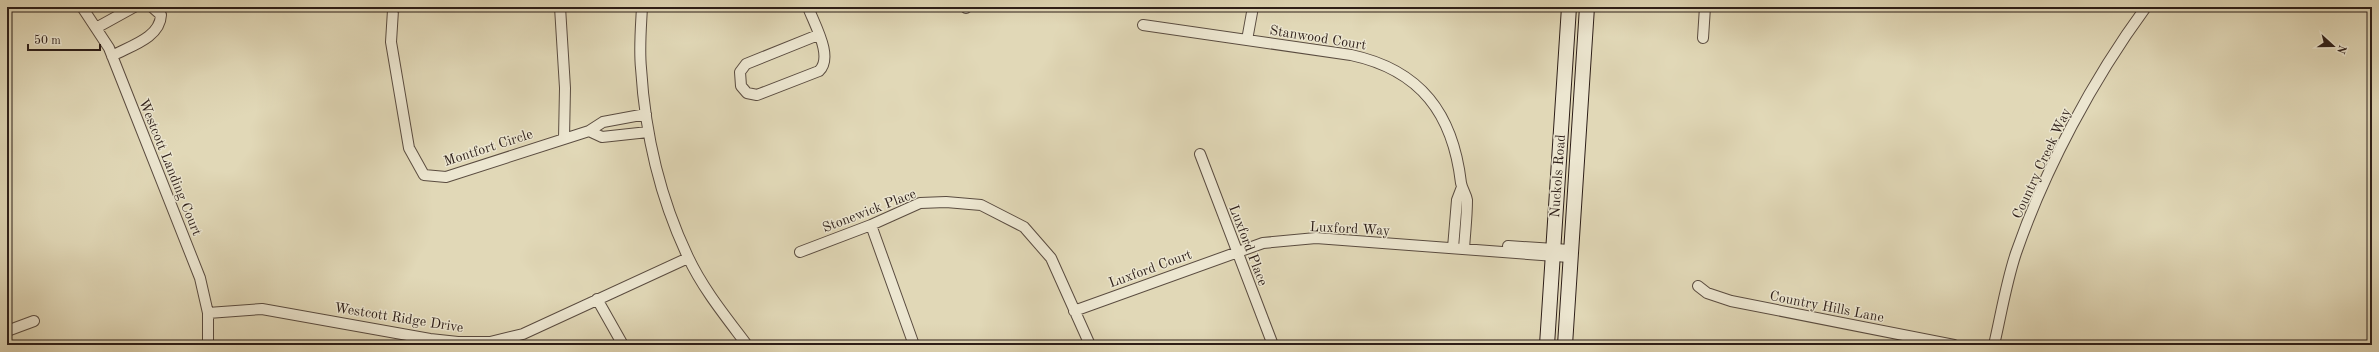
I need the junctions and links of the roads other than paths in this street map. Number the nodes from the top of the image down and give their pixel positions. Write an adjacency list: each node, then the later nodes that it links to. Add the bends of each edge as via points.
1 (82, 7): 14 (street, Westcott Landing Court)
2 (134, 7): 14 (street)
3 (152, 7): 18 (street, via 161,15 157,30)
4 (396, 7): 22 (street, Montfort Circle, via 393,10 391,42 409,148 424,175 446,177)
5 (560, 7): 22 (street, via 565,88)
6 (642, 7): 19 (street, via 640,66)
7 (808, 7): 15 (street)
8 (1253, 7): 17 (street)
9 (1569, 7): 30 (main road, Nuckols Road)
10 (1587, 7): 31 (main road, Nuckols Road)
11 (1705, 7): 16 (street)
12 (2146, 7): 50 (street, Country Creek Way, via 2125,36 2085,102 2029,220 2011,271)
13 (1143, 25): 17 (street, Stanwood Court)
14 (96, 28): 18 (street, Westcott Landing Court)
15 (818, 35): 15 (street, via 746,64 740,72 741,86 748,93 757,95 819,72 826,59)
16 (1703, 38)
17 (1247, 40): 24 (street, Stanwood Court, via 1362,57 1406,78 1426,95 1447,125 1458,158)
18 (112, 56): 36 (street, Westcott Landing Court, via 200,278)
19 (646, 114): 20 (street, Montfort Circle, via 603,122); 21 (street)
20 (589, 131): 21 (street, Montfort Circle, via 602,136); 22 (street, Montfort Circle)
21 (648, 132): 32 (street, via 663,193)
22 (564, 138)
23 (1200, 154): 29 (street, Luxford Place)
24 (1462, 187): 26 (street, Stanwood Court, via 1457,200); 27 (street, Stanwood Court, via 1467,198)
25 (871, 225): 28 (street, Stonewick Place); 35 (street, Stonewick Place, via 920,203 981,205 1024,227 1051,258); 44 (street)
26 (1453, 248): 27 (street, Luxford Way); 29 (street, Luxford Way, via 1316,238 1263,243)
27 (1464, 249): 30 (street, Luxford Way, via 1485,244)
28 (800, 252)
29 (1236, 252): 35 (street, Luxford Court); 46 (street, Luxford Place)
30 (1552, 255): 31 (street, Luxford Way); 47 (main road, Nuckols Road)
31 (1569, 256): 48 (main road, Nuckols Road)
32 (688, 258): 34 (street, Westcott Ridge Drive); 43 (street, via 712,298)
33 (1698, 286): 39 (street, Country Hills Lane, via 1714,296 1730,301)
34 (597, 299): 40 (street, Westcott Ridge Drive, via 523,334 490,342); 42 (street)
35 (1074, 311): 45 (street, Stonewick Place)
36 (208, 313): 40 (street, Westcott Ridge Drive, via 262,309); 41 (street, Westcott Landing Court)
37 (34, 322): 38 (street)
38 (7, 331)
39 (1919, 342): 49 (street, Country Hills Lane)
40 (458, 344)
41 (208, 345)
42 (623, 345)
43 (747, 345)
44 (914, 345)
45 (1090, 345)
46 (1273, 345)
47 (1547, 345)
48 (1565, 345)
49 (1954, 345)
50 (1994, 345)

